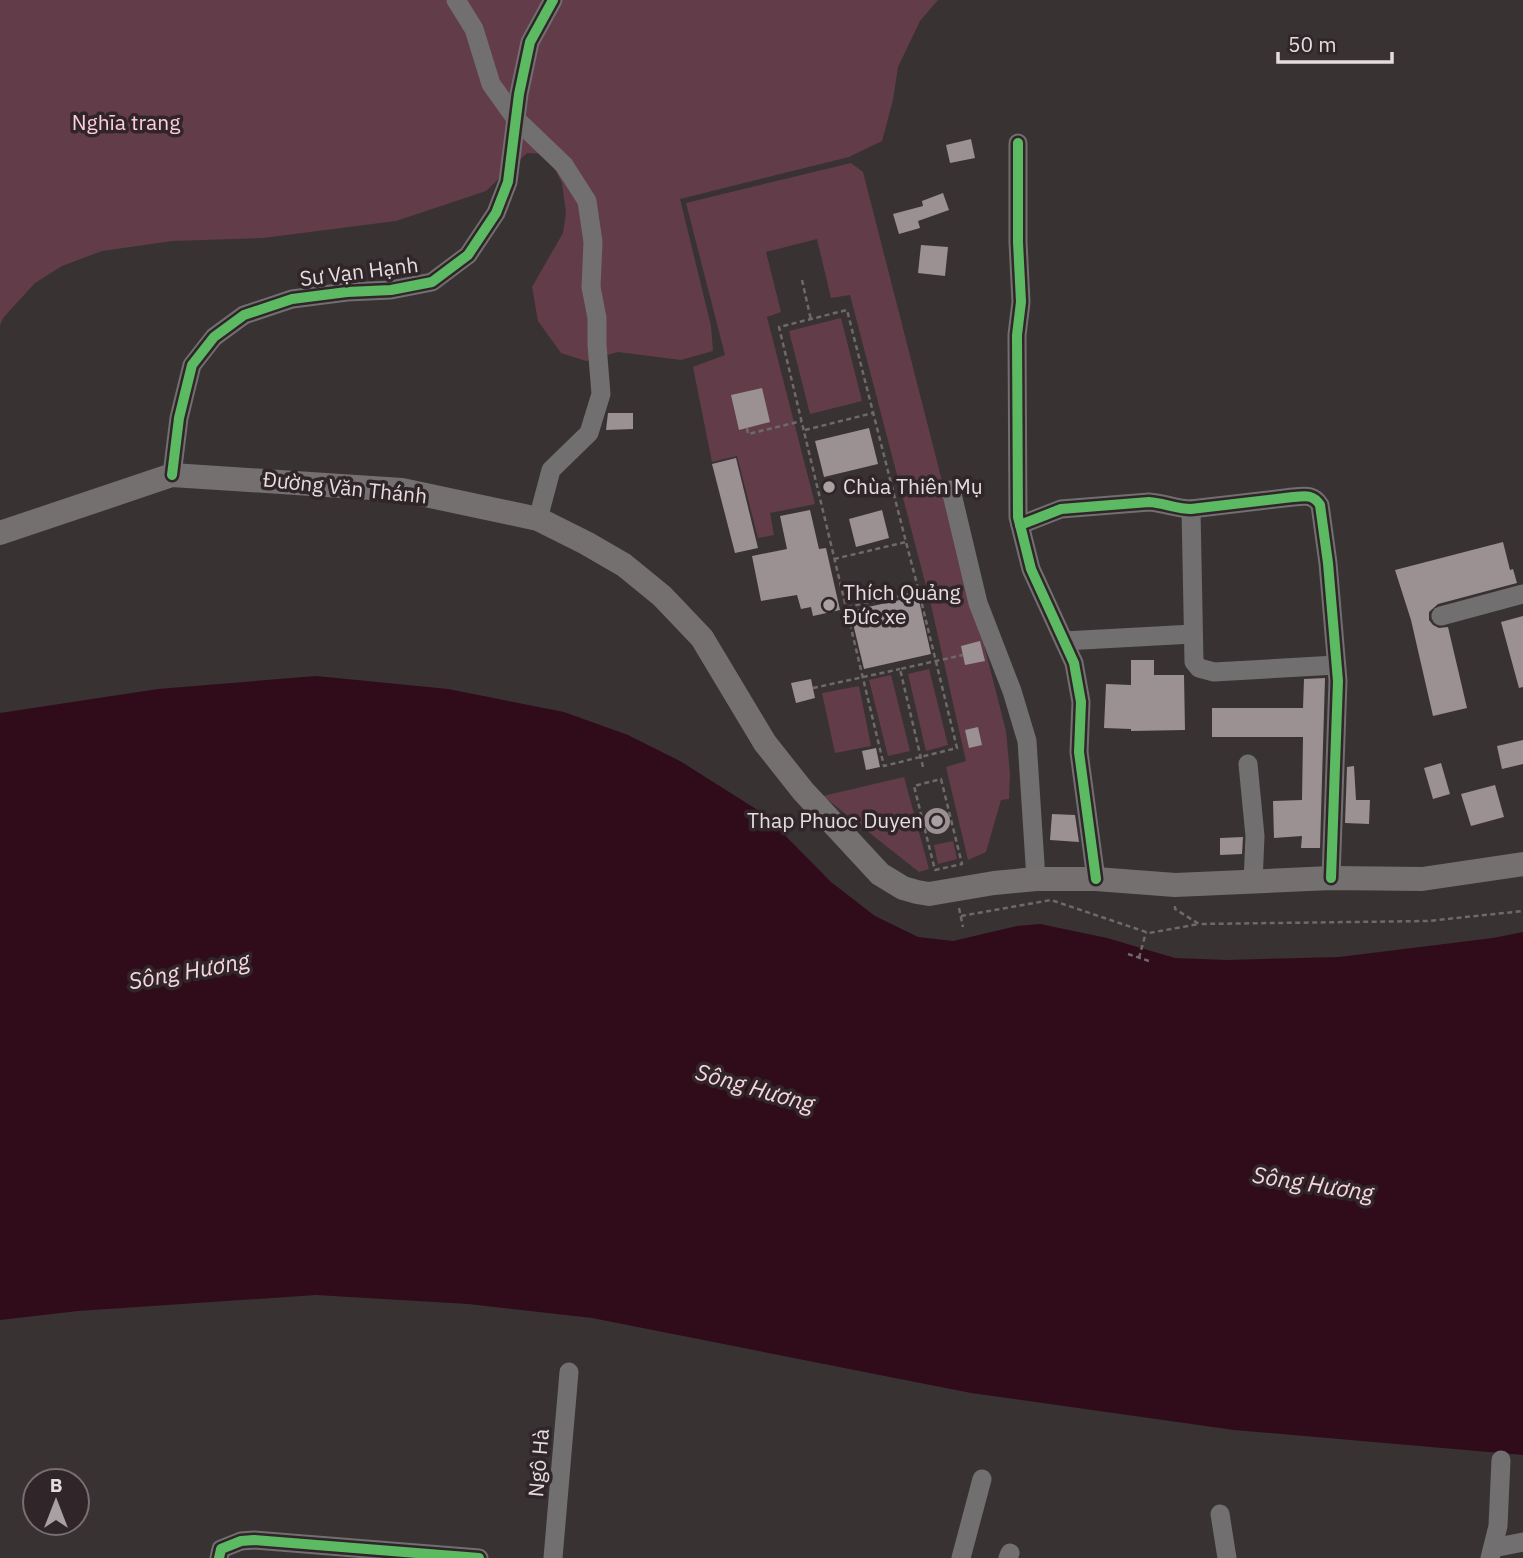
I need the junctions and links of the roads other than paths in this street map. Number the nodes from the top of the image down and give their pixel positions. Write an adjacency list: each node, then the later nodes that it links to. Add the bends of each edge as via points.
1 (456, 0): 3 (street, via 474,29 491,84)
2 (553, 0): 3 (street, Sư Vạn Hạnh, via 530,42)
3 (516, 119): 5 (street, Sư Vạn Hạnh, via 508,182 496,213 468,255 432,282 292,299 244,315 214,337 192,365); 8 (street, via 564,165 587,201 593,242 591,287 601,394 589,433 551,470)
4 (1018, 143): 9 (street)
5 (172, 475): 8 (main road, Đường Văn Thánh, via 402,490); 10 (main road, Đường Văn Thánh)
6 (951, 489): 19 (street, via 978,603 1027,741)
7 (1191, 509): 9 (street, via 1149,502 1061,509); 13 (street); 15 (street, via 1316,499 1328,563)
8 (538, 519): 19 (main road, Đường Văn Thánh, via 624,565 662,596 702,638 765,743 880,874 903,888 929,894)
9 (1020, 525): 14 (street, via 1031,569)
10 (0, 533)
11 (1523, 594): 12 (street)
12 (1441, 616)
13 (1194, 634): 14 (street); 15 (street, via 1194,662 1214,672)
14 (1064, 641): 20 (street, via 1074,663 1081,702 1079,752)
15 (1336, 664): 18 (street)
16 (1248, 764): 21 (street)
17 (1523, 864): 18 (main road, Đường Văn Thánh, via 1422,879)
18 (1331, 878): 21 (main road, Đường Văn Thánh)
19 (1036, 879): 20 (main road, Đường Văn Thánh)
20 (1096, 879): 21 (main road, Đường Văn Thánh, via 1175,885)
21 (1254, 883)
22 (569, 1372): 30 (street, Ngô Hà)
23 (1501, 1460): 27 (street, via 1499,1526)
24 (982, 1479): 31 (street)
25 (1220, 1514): 32 (street)
26 (1523, 1542): 27 (street)
27 (1491, 1553)
28 (219, 1558): 29 (street, via 221,1549 231,1544 270,1540)
29 (479, 1558)
30 (554, 1558)
31 (961, 1558)
32 (1227, 1558)

